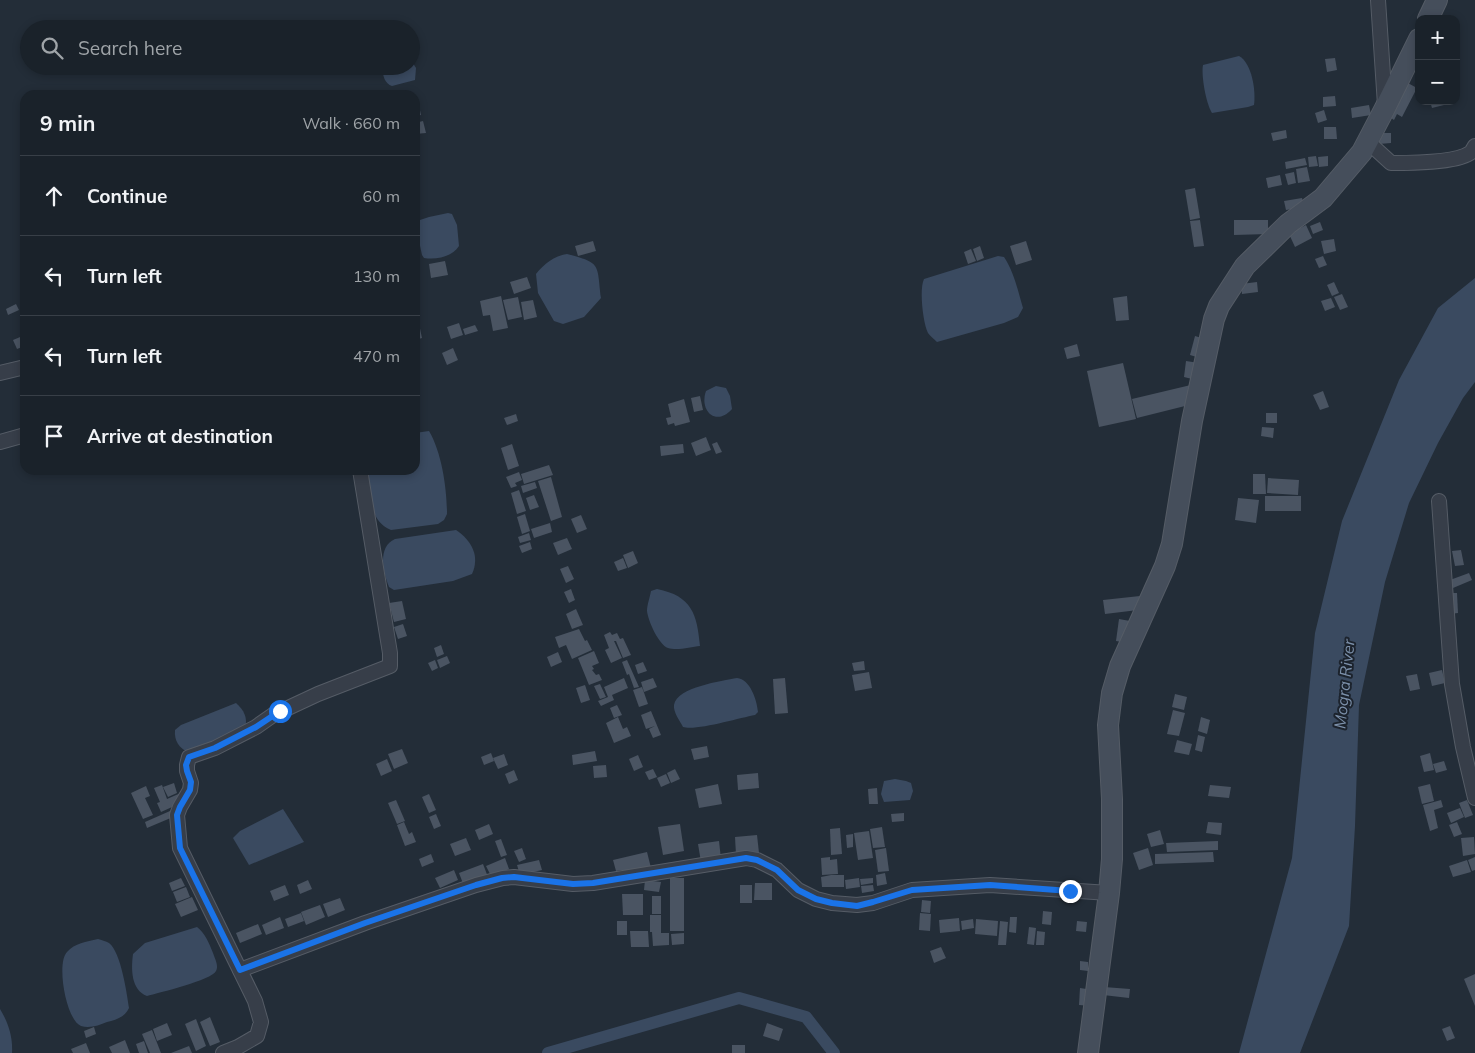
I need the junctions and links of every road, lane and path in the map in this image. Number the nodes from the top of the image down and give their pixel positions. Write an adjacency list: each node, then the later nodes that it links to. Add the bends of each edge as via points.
1 (1378, 0): 5 (street)
2 (1437, 0): 3 (street)
3 (1430, 15)
4 (1415, 47): 5 (street)
5 (1385, 108): 6 (street)
6 (1368, 142): 7 (street, via 1391,163 1420,163 1457,157 1471,152); 15 (street, via 1323,198 1288,224 1246,266 1214,319 1192,421 1172,544 1120,666 1112,693 1108,725 1112,799)
7 (1475, 146)
8 (20, 368): 9 (street)
9 (0, 373)
10 (20, 436): 11 (street)
11 (0, 442)
12 (361, 475): 16 (street, via 390,666 280,711 256,727 189,757 187,761 191,782 177,815 180,848)
13 (1439, 501): 14 (street, via 1452,684)
14 (1475, 798)
15 (1109, 893): 16 (street, via 990,885 912,890 857,906 816,899 798,890 777,870 746,858 593,883 573,884 514,877 476,885); 18 (street)
16 (240, 970): 17 (street, via 261,1022 257,1036)
17 (223, 1053)
18 (1088, 1053)

